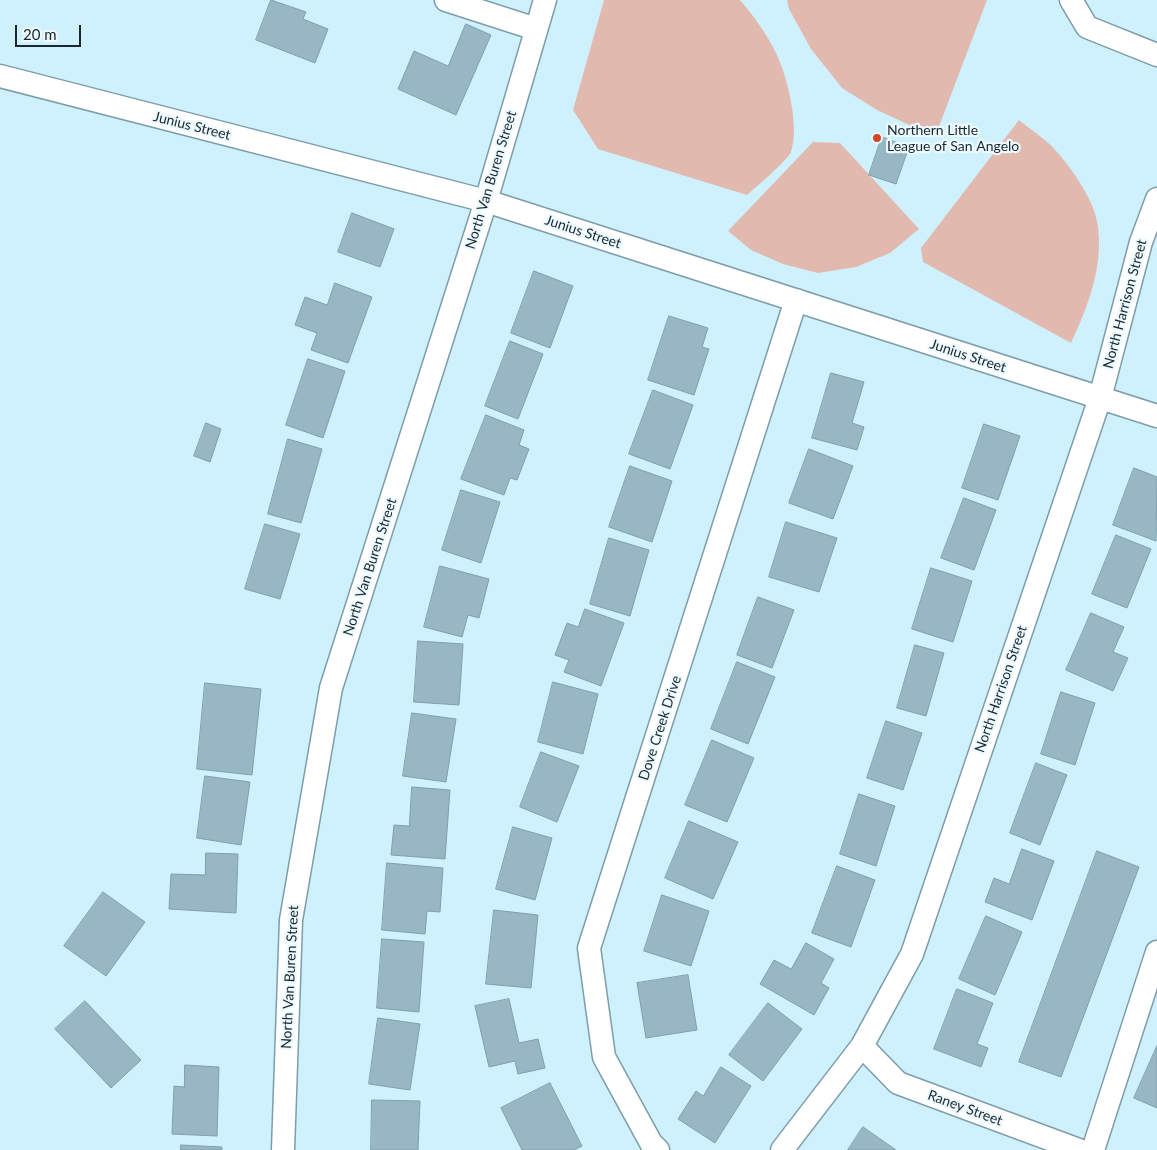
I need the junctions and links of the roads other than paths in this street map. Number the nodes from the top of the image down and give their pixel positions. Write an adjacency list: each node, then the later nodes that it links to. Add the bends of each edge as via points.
1 (446, 0): 4 (street)
2 (545, 0): 4 (street, North Van Buren Street)
3 (1071, 0): 5 (street, via 1087,27)
4 (536, 29): 8 (street, North Van Buren Street)
5 (1157, 55)
6 (0, 76): 8 (street, Junius Street)
7 (1157, 199): 9 (street, North Harrison Street)
8 (486, 201): 10 (street, Junius Street); 15 (street, North Van Buren Street, via 331,688 291,920)
9 (1149, 244): 11 (street, North Harrison Street)
10 (796, 300): 11 (street, Junius Street); 16 (street, Dove Creek Drive, via 589,948 604,1057 651,1143)
11 (1100, 398): 12 (street, Junius Street); 14 (street, North Harrison Street, via 912,954)
12 (1157, 416)
13 (1157, 952): 19 (street)
14 (862, 1046): 17 (street, North Harrison Street); 18 (street, Raney Street, via 898,1083)
15 (282, 1150)
16 (658, 1150)
17 (782, 1150)
18 (1079, 1150)
19 (1093, 1150)

